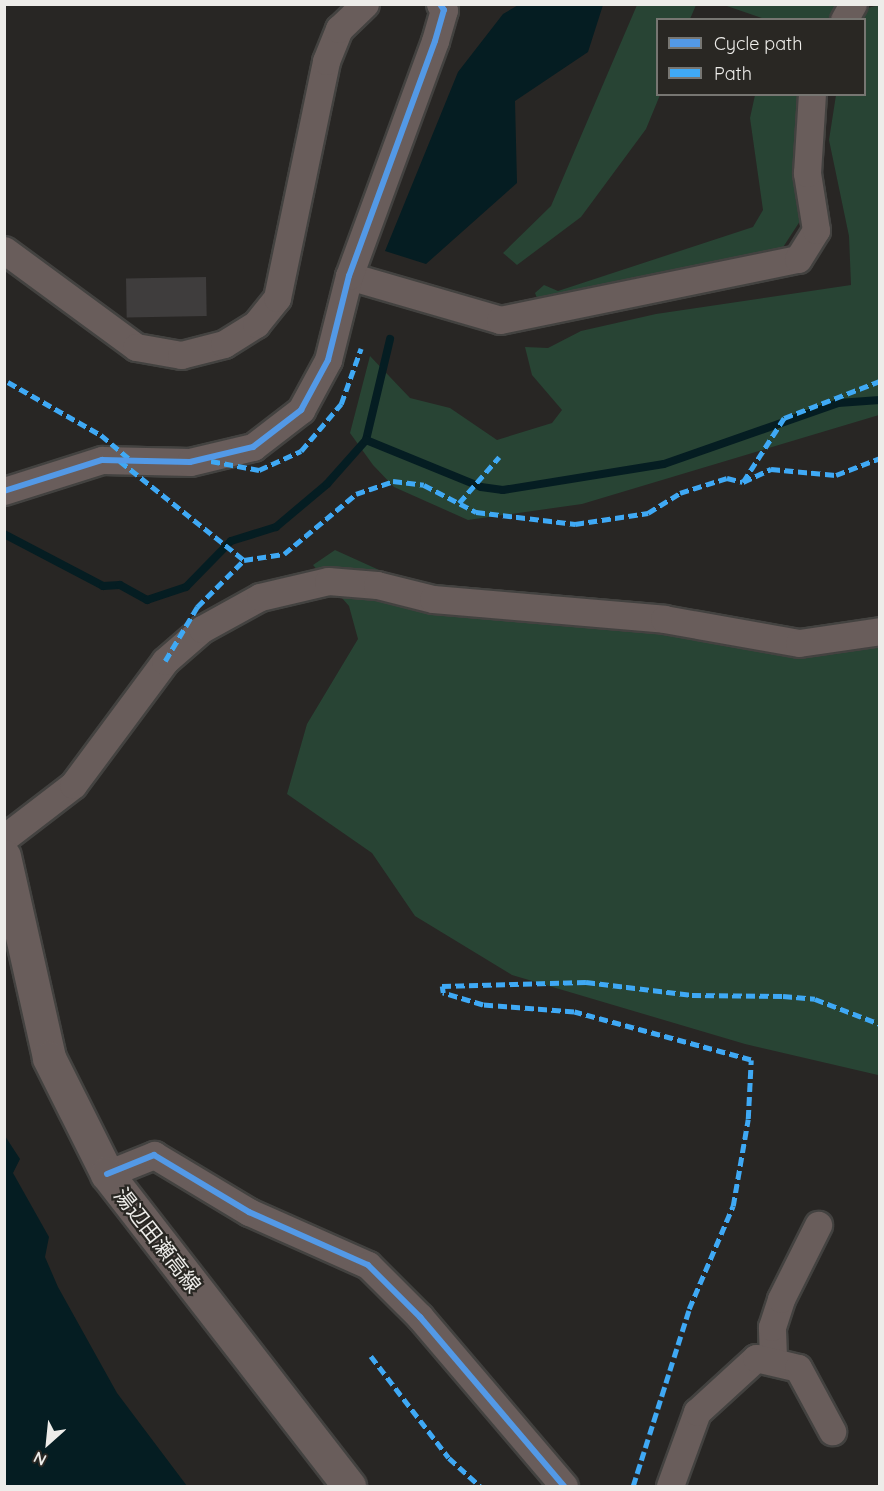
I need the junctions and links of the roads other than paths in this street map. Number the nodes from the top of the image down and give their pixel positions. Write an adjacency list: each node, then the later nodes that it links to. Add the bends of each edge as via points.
1 (365, 4): 6 (street, via 339,29 326,61 277,297 256,324 224,344 181,355 136,347)
2 (853, 4): 4 (street)
3 (446, 6): 7 (street)
4 (845, 18)
5 (812, 96): 7 (street, via 807,172 816,230 798,259 500,320)
6 (4, 250)
7 (349, 276): 8 (street, via 328,360 300,410 253,447 190,462 102,460)
8 (4, 491)
9 (879, 631): 10 (street, via 799,643 664,619 433,599 377,585 328,581 271,594 202,629 165,661 74,785)
10 (4, 838)
11 (4, 856): 12 (main road, 湯辺田瀬高線, via 50,1058)
12 (107, 1174): 16 (main road, 湯辺田瀬高線); 17 (street, via 154,1155 249,1212 368,1265 420,1317)
13 (818, 1225): 14 (street, via 781,1299 772,1327)
14 (773, 1358): 15 (street, via 798,1368); 18 (street, via 756,1358 697,1412)
15 (832, 1431)
16 (350, 1486)
17 (564, 1486)
18 (670, 1486)

